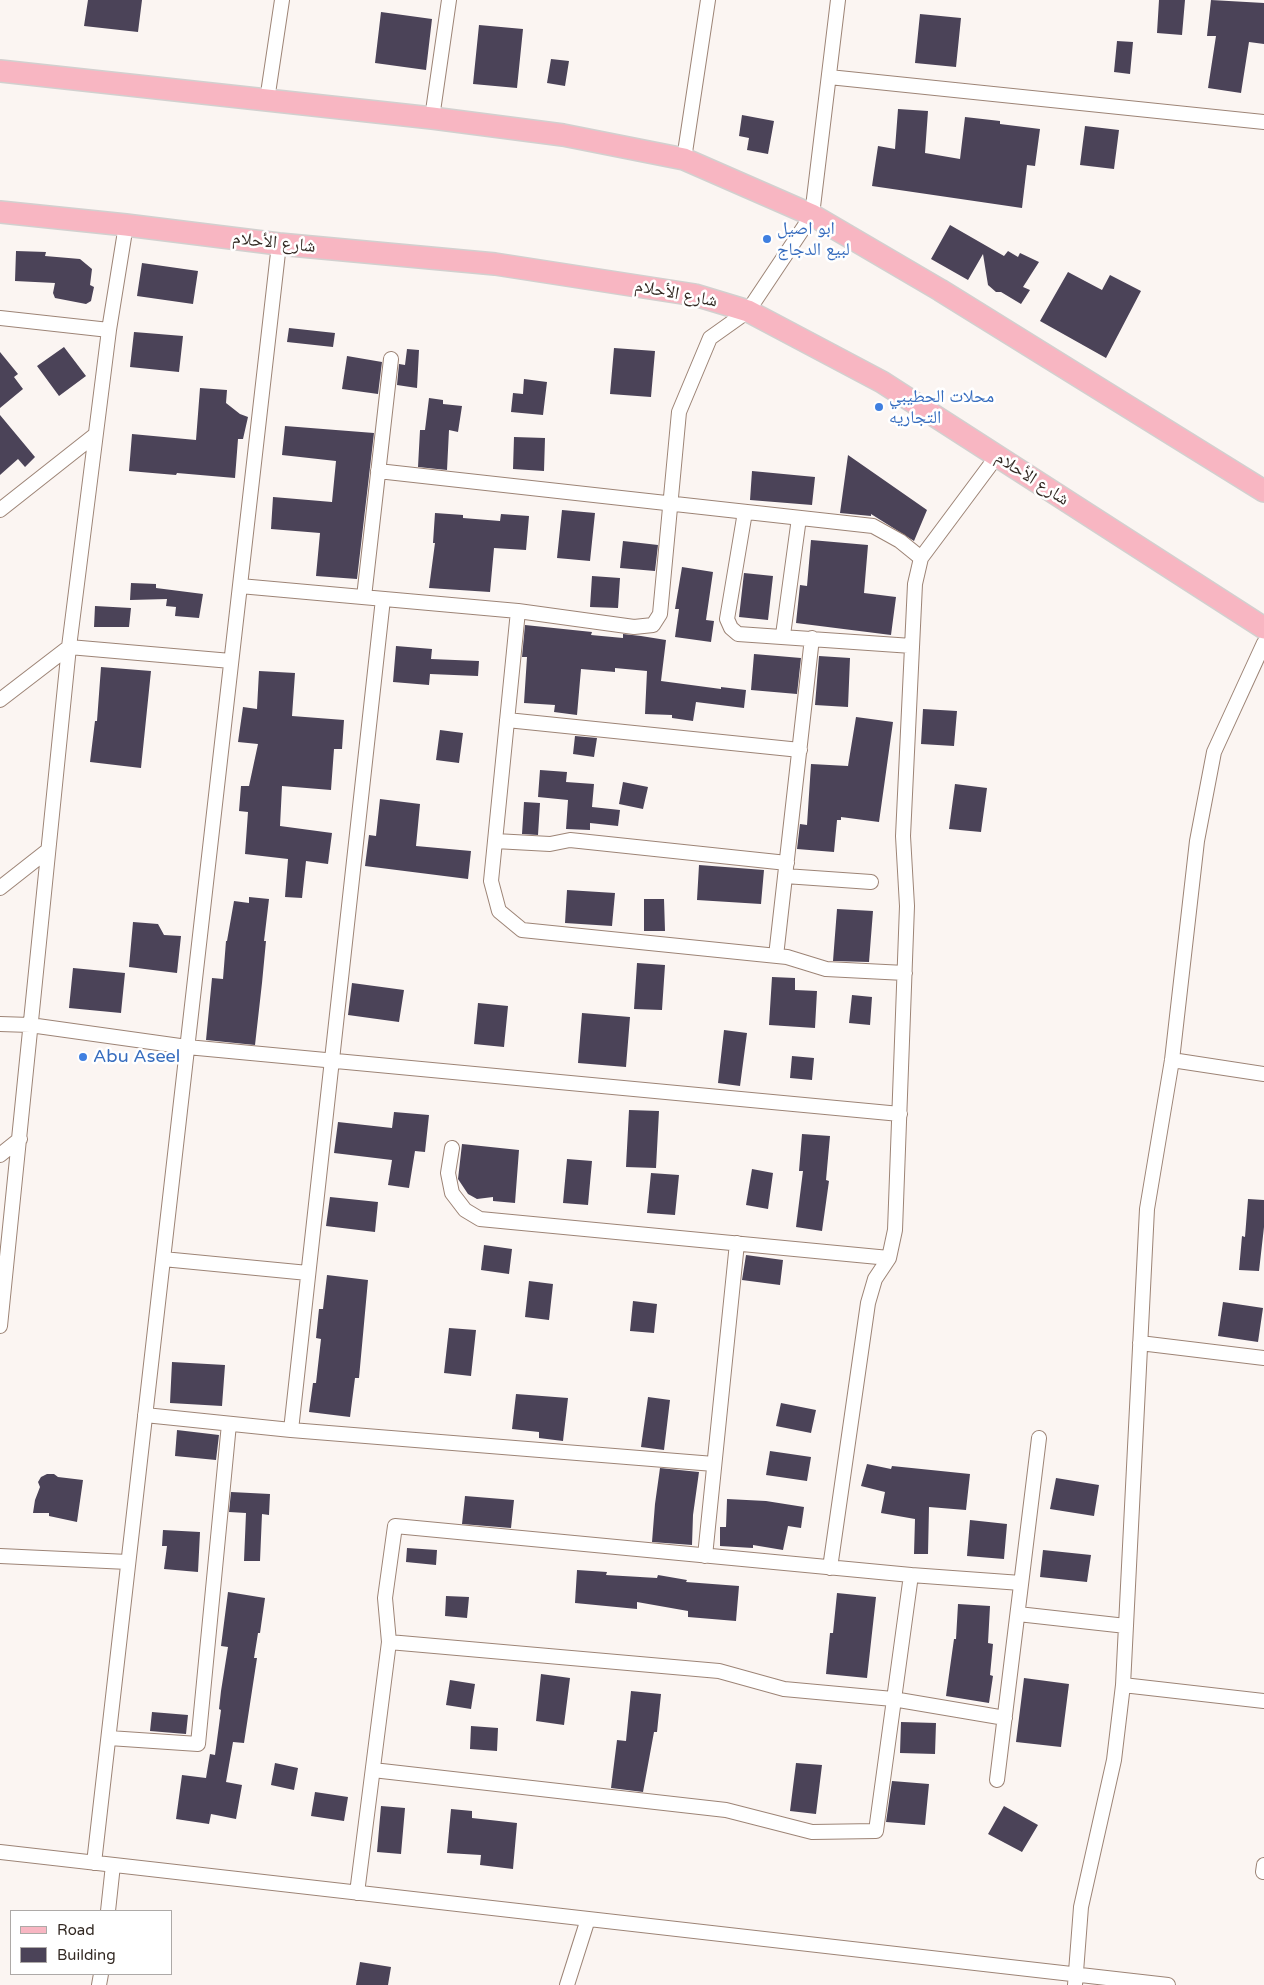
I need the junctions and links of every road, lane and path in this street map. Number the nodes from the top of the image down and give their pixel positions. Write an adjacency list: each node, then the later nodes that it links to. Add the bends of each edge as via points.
1 (282, 0): 7 (street)
2 (449, 0): 8 (street)
3 (708, 0): 10 (street)
4 (838, 0): 6 (street)
5 (0, 71): 7 (main road)
6 (829, 77): 9 (street); 12 (street)
7 (267, 100): 8 (main road)
8 (432, 118): 10 (main road, via 563,135)
9 (1264, 122)
10 (684, 159): 12 (main road)
11 (0, 212): 13 (main road, شارع الأحلام)
12 (812, 215): 15 (street); 22 (main road, via 940,290)
13 (126, 225): 14 (main road, شارع الأحلام); 17 (street)
14 (279, 244): 15 (main road, شارع الأحلام, via 495,264 695,294); 28 (street)
15 (748, 310): 20 (main road, شارع الأحلام, via 882,382); 23 (street, via 710,338 679,412)
16 (0, 318): 17 (street)
17 (109, 330): 19 (street)
18 (391, 358): 21 (street)
19 (95, 435): 24 (street); 36 (street)
20 (997, 456): 27 (street); 32 (main road, شارع الأحلام)
21 (378, 471): 23 (street); 29 (street)
22 (1264, 491)
23 (670, 503): 25 (street); 31 (street, via 660,614 653,625 634,627)
24 (0, 510)
25 (745, 512): 26 (street); 33 (street, via 727,619 738,634)
26 (800, 518): 27 (street, via 873,526); 33 (street)
27 (921, 558): 37 (street, via 915,584)
28 (240, 586): 29 (street); 38 (street)
29 (364, 597): 30 (street)
30 (383, 599): 31 (street); 53 (street)
31 (518, 611): 40 (street)
32 (1264, 628)
33 (783, 635): 34 (street)
34 (812, 638): 37 (street); 41 (street)
35 (1264, 643): 52 (street, via 1214,752 1197,841)
36 (69, 646): 38 (street); 39 (street); 43 (street)
37 (912, 646): 48 (street, via 903,836 907,906)
38 (231, 661): 51 (street)
39 (0, 700)
40 (507, 720): 41 (street); 42 (street)
41 (800, 750): 44 (street)
42 (495, 841): 44 (street, via 550,844 570,840); 47 (street, via 491,881 499,911 522,930)
43 (47, 851): 46 (street); 50 (street)
44 (786, 869): 45 (street); 47 (street)
45 (871, 882)
46 (0, 888)
47 (776, 956): 48 (street, via 826,968)
48 (905, 973): 55 (street)
49 (0, 1024): 50 (street)
50 (30, 1025): 51 (street); 56 (street)
51 (187, 1047): 53 (street); 61 (street)
52 (1172, 1060): 54 (street); 64 (street, via 1147,1209)
53 (332, 1061): 55 (street); 62 (street)
54 (1264, 1074)
55 (900, 1114): 60 (street, via 895,1230)
56 (20, 1139): 58 (street); 63 (street)
57 (452, 1148): 59 (street, via 448,1173 452,1193 465,1210 480,1220)
58 (0, 1155)
59 (737, 1243): 60 (street); 70 (street)
60 (889, 1258): 74 (street, via 875,1279 868,1302)
61 (163, 1259): 62 (street); 66 (street)
62 (308, 1273): 68 (street)
63 (0, 1326)
64 (1140, 1343): 65 (street); 78 (street)
65 (1264, 1358)
66 (145, 1416): 67 (street); 73 (street)
67 (229, 1424): 68 (street); 84 (street, via 198,1744)
68 (291, 1430): 70 (street)
69 (1039, 1438): 76 (street)
70 (714, 1464): 72 (street)
71 (0, 1556): 73 (street)
72 (705, 1556): 74 (street); 79 (street, via 395,1526 385,1598)
73 (128, 1562): 84 (street)
74 (830, 1568): 75 (street)
75 (911, 1575): 76 (street); 81 (street)
76 (1021, 1583): 77 (street)
77 (1018, 1614): 78 (street); 83 (street)
78 (1126, 1626): 80 (street)
79 (389, 1642): 81 (street, via 720,1671 784,1690); 85 (street)
80 (1123, 1685): 82 (street); 93 (street, via 1114,1760 1081,1907)
81 (893, 1700): 83 (street); 85 (street, via 876,1831 812,1832 726,1810)
82 (1264, 1701)
83 (1005, 1718): 86 (street)
84 (108, 1738): 88 (street)
85 (373, 1770): 90 (street)
86 (998, 1780)
87 (0, 1852): 88 (street)
88 (94, 1863): 89 (street)
89 (113, 1865): 90 (street); 91 (street)
90 (357, 1893): 92 (street)
91 (108, 1910)
92 (588, 1919): 93 (street); 94 (street)
93 (1076, 1980): 95 (street)
94 (567, 1985)
95 (1168, 1985)

